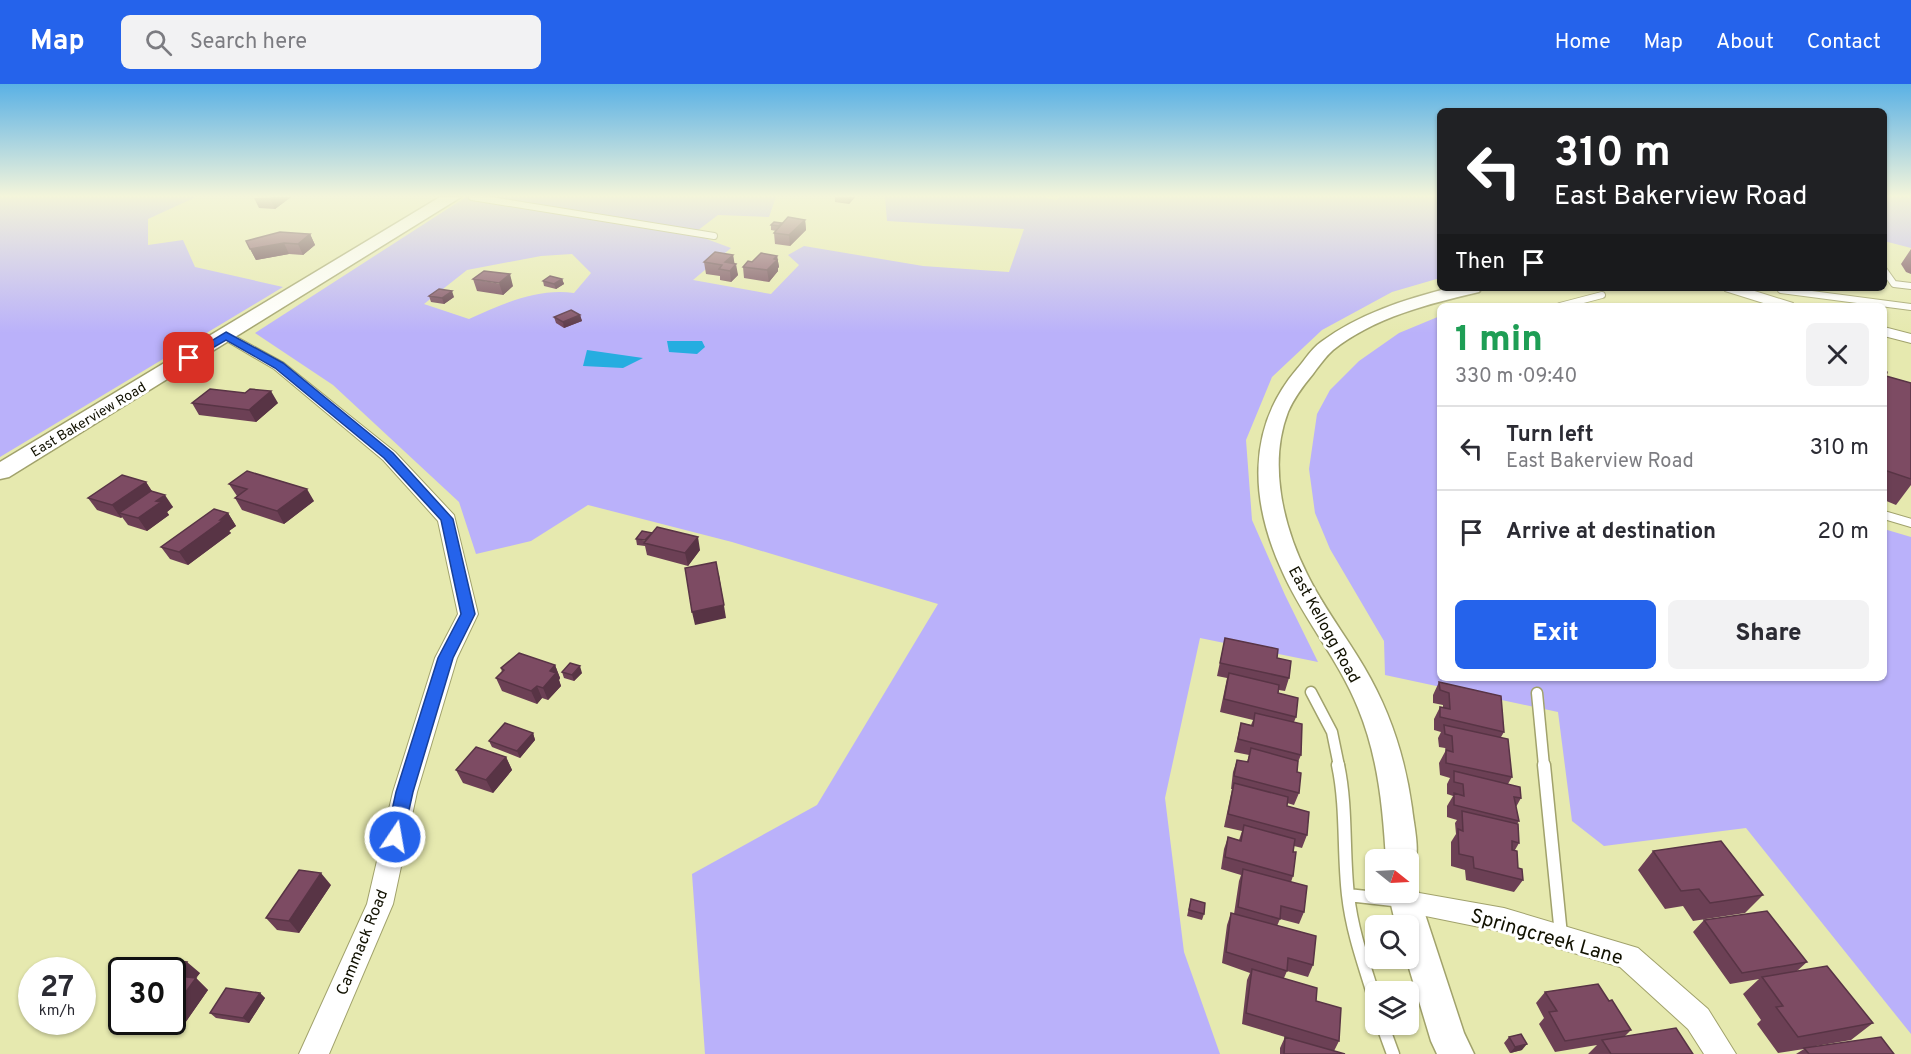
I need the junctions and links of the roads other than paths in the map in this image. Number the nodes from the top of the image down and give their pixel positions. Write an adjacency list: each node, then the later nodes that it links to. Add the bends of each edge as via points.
1 (380, 242): 16 (main road, East Bakerview Road)
2 (1887, 274): 4 (lane)
3 (1887, 283): 4 (lane)
4 (1894, 284): 5 (lane)
5 (1911, 286)
6 (1457, 291): 23 (street, East Kellogg Road, via 1382,314 1325,347 1288,392 1269,449 1277,528 1295,574 1372,708 1387,754)
7 (1740, 291): 11 (street)
8 (1789, 291): 12 (lane)
9 (1602, 295): 10 (lane)
10 (1571, 303)
11 (1778, 303)
12 (1880, 303)
13 (1887, 304): 14 (lane)
14 (1911, 307)
15 (1887, 332): 17 (street)
16 (226, 335): 18 (main road, East Bakerview Road); 31 (street, Cammack Road, via 279,366 380,448 447,519 468,614 446,658 405,792 380,904)
17 (1911, 339)
18 (0, 472)
19 (1887, 516): 20 (lane)
20 (1911, 524)
21 (1311, 692): 24 (lane, via 1332,732 1342,784)
22 (1537, 693): 28 (lane)
23 (1401, 849)
24 (1348, 895): 25 (lane); 29 (lane, via 1354,933)
25 (1365, 896)
26 (1419, 900): 28 (street, Springcreek Lane)
27 (1406, 903): 33 (street)
28 (1561, 937): 34 (street, Springcreek Lane, via 1628,957 1698,1019)
29 (1369, 981)
30 (1386, 1035): 32 (lane)
31 (314, 1054)
32 (1393, 1054)
33 (1456, 1054)
34 (1721, 1054)

